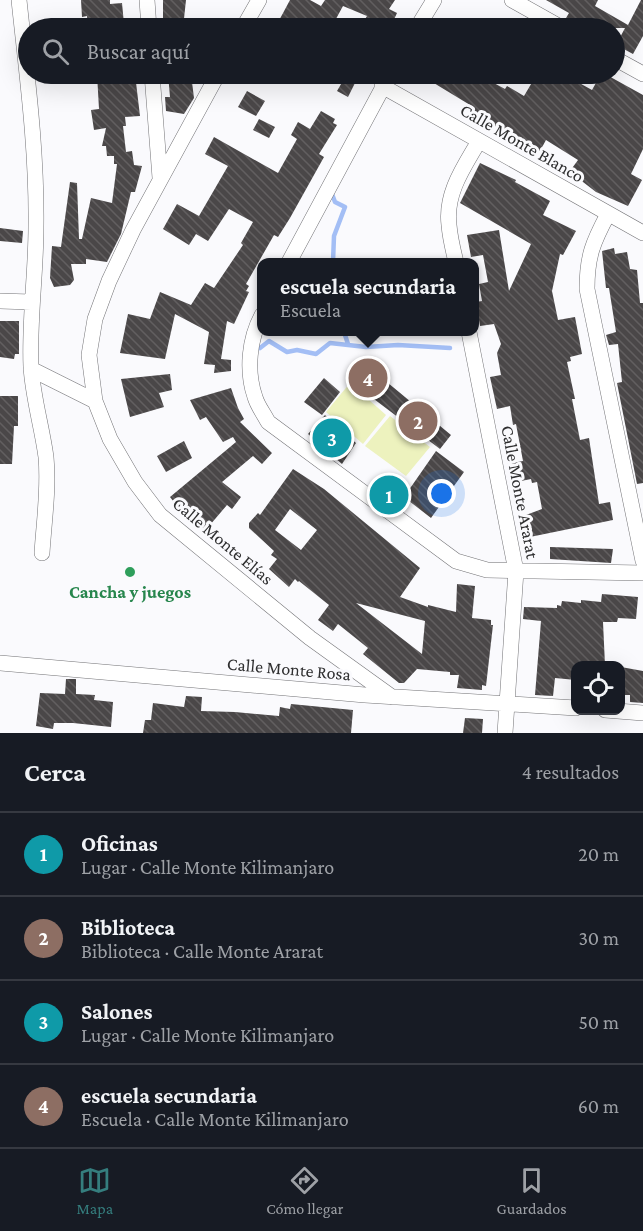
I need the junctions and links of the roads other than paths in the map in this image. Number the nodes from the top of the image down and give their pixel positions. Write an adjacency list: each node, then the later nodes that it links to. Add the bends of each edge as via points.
1 (19, 0): 6 (street)
2 (147, 0): 7 (street)
3 (259, 0): 8 (street)
4 (434, 0): 9 (street)
5 (512, 0): 10 (street)
6 (21, 18)
7 (148, 18)
8 (249, 18)
9 (423, 18)
10 (544, 18)
11 (625, 64): 12 (street)
12 (643, 74)
13 (28, 84): 25 (street, via 36,178)
14 (153, 84): 19 (street)
15 (212, 84): 19 (street, Calle Monte Elías)
16 (384, 84): 22 (street)
17 (392, 84): 18 (street, Calle Monte Blanco)
18 (479, 141): 20 (street, Calle Monte Blanco); 23 (street, via 456,180 449,201 448,224)
19 (159, 178): 29 (street, Calle Monte Elías, via 94,319 89,356)
20 (608, 214): 21 (street, Calle Monte Blanco); 31 (street, via 591,251 587,289)
21 (643, 233)
22 (291, 258)
23 (455, 258)
24 (0, 301): 25 (street)
25 (31, 302): 28 (street)
26 (257, 327): 32 (street, via 250,348 250,376 255,398 268,422 456,561 487,570)
27 (470, 336): 32 (street, Calle Monte Ararat)
28 (31, 369): 29 (street); 30 (street, via 46,458)
29 (95, 401): 35 (street, Calle Monte Elías, via 110,439 160,515 310,638)
30 (42, 553)
31 (643, 561)
32 (516, 571): 33 (street); 36 (street, Calle Monte Ararat)
33 (643, 573)
34 (0, 663): 35 (street, Calle Monte Rosa)
35 (392, 697): 36 (street, Calle Monte Rosa)
36 (507, 703): 37 (street, Calle Monte Rosa); 40 (street, Calle Monte Ararat)
37 (571, 708)
38 (625, 712): 39 (street)
39 (643, 713)
40 (505, 733)

